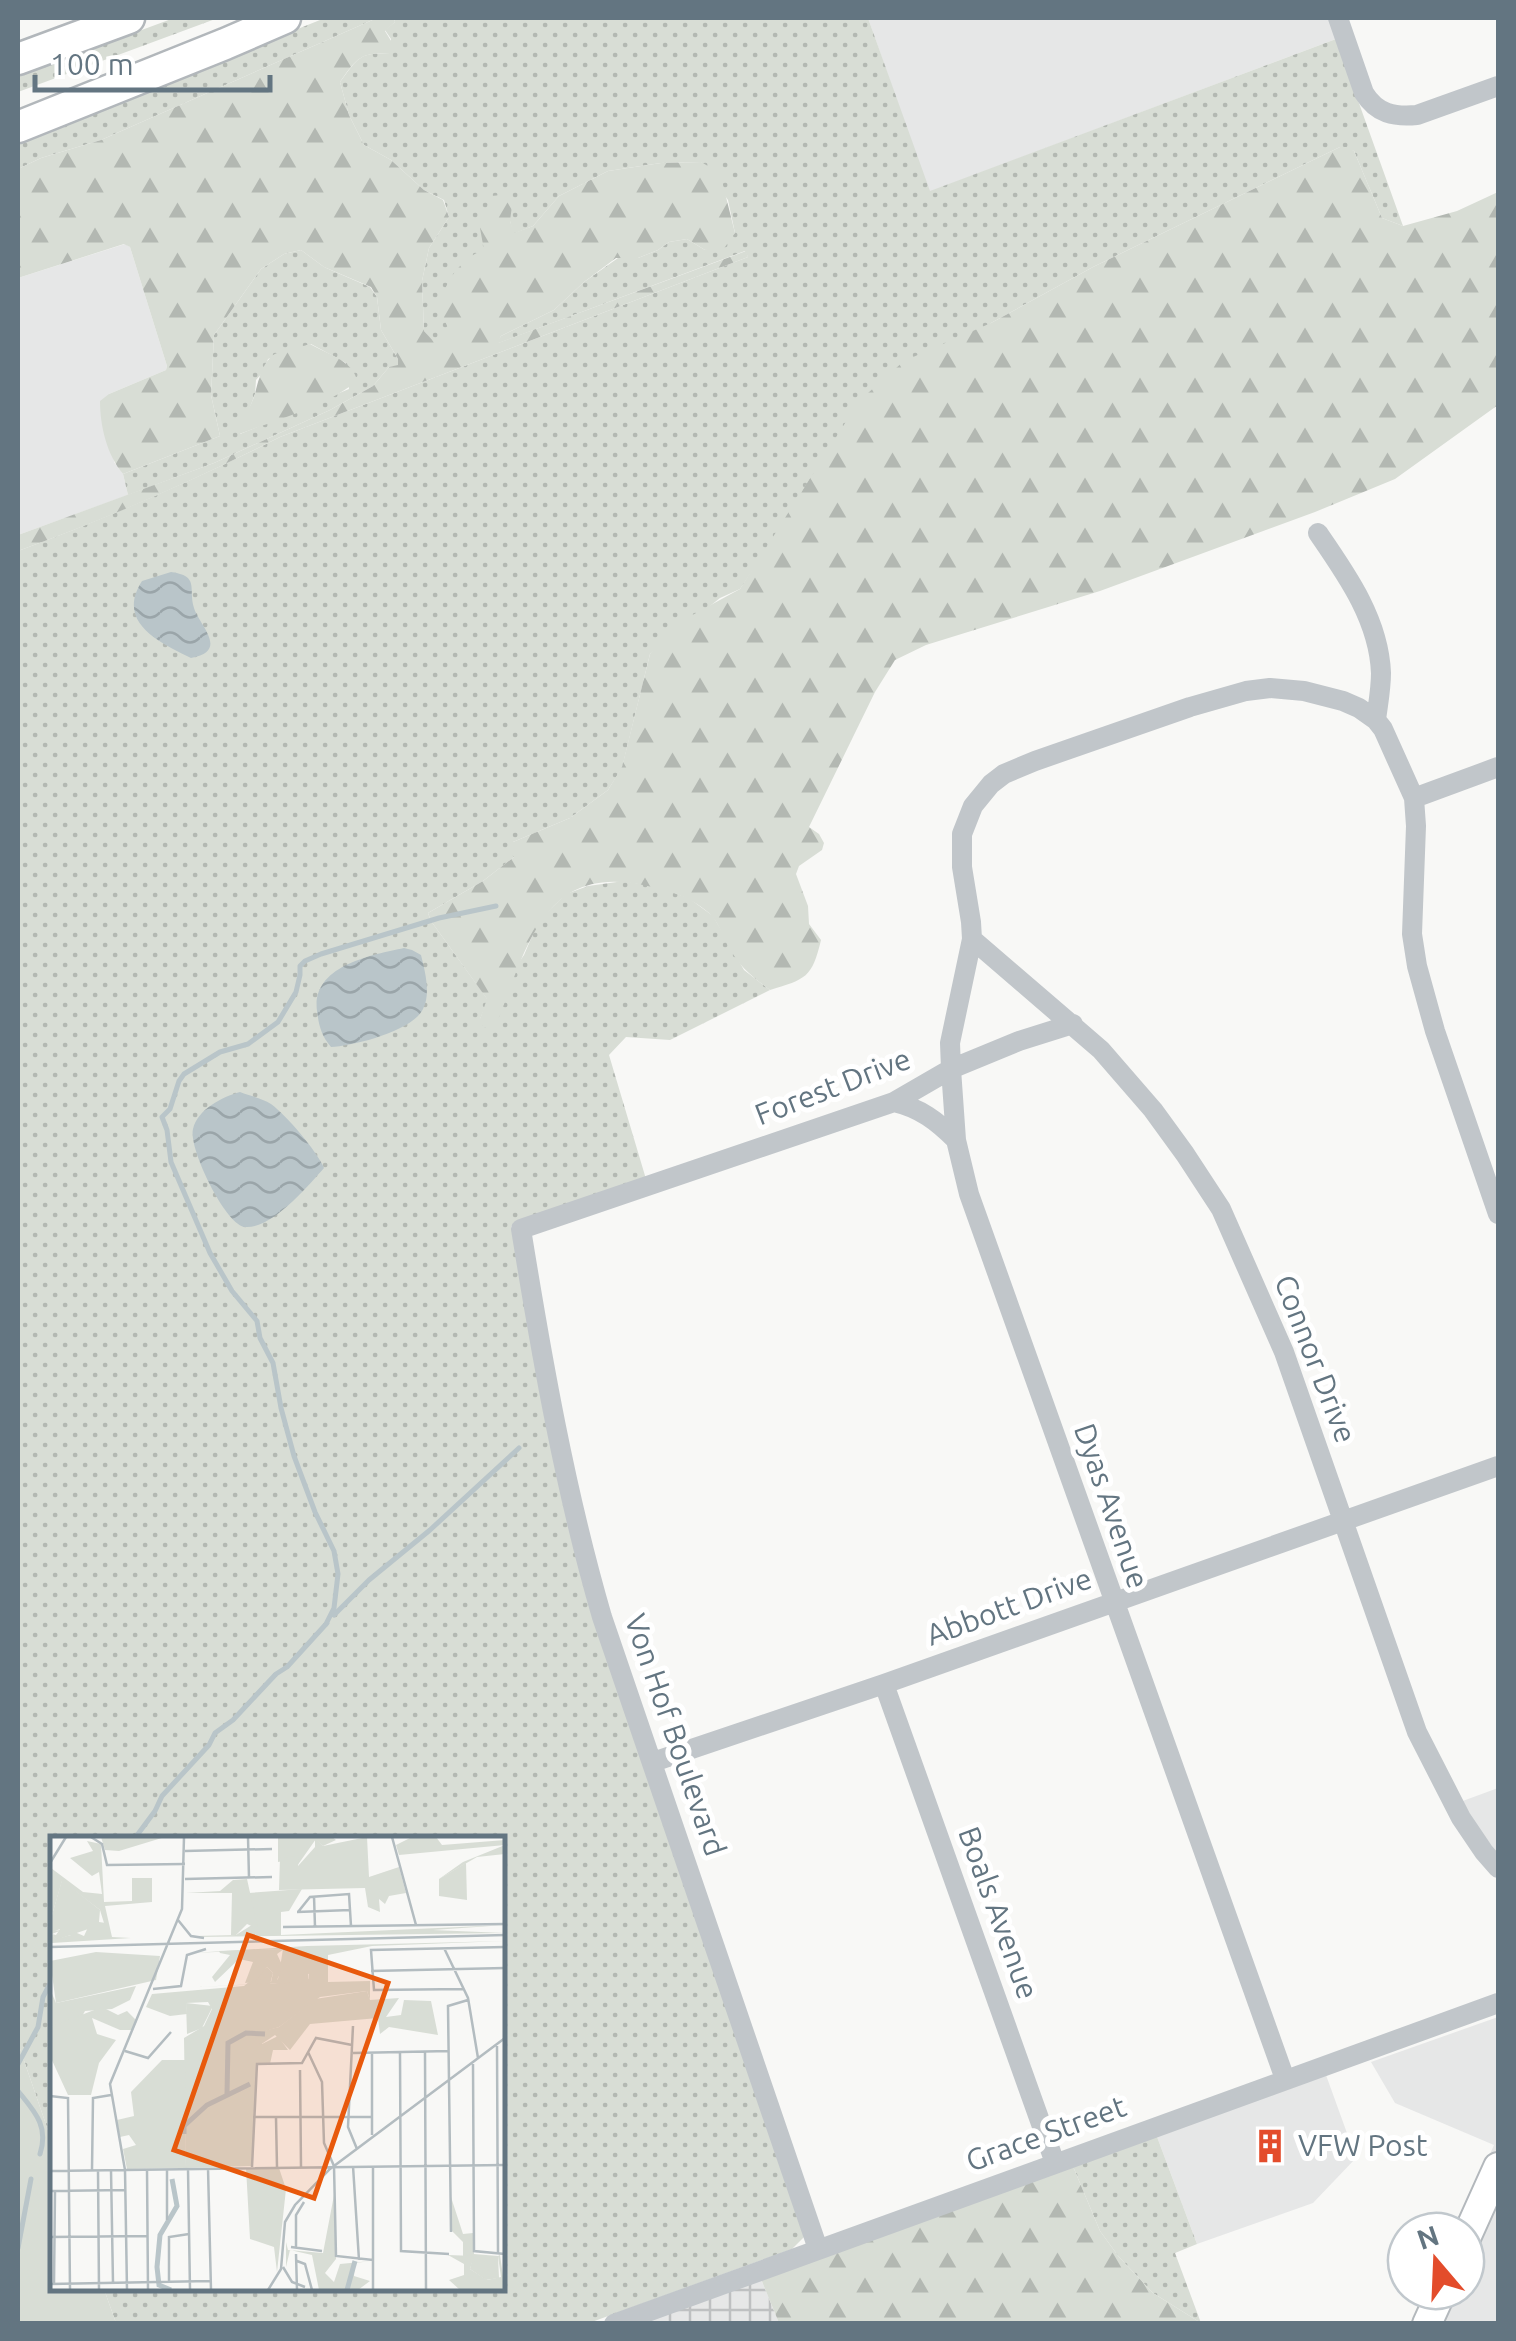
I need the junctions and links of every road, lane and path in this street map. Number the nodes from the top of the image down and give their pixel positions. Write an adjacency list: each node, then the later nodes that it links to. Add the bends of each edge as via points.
1 (82, 18): 6 (highway)
2 (128, 18): 7 (highway)
3 (269, 18): 9 (highway)
4 (284, 18): 10 (highway)
5 (1338, 18): 8 (street, via 1364,93 1377,109 1417,115)
6 (18, 38)
7 (18, 59)
8 (1498, 86)
9 (18, 110)
10 (18, 126)
11 (1318, 532): 12 (street, via 1376,638)
12 (1376, 720): 14 (street); 15 (street, Forest Drive, via 1325,696 1246,691 1004,774 973,806 962,834)
13 (1498, 767): 14 (street)
14 (1414, 798): 20 (street, via 1412,934 1420,979)
15 (972, 939): 16 (street, Connor Drive); 17 (street, Forest Drive, via 950,1043)
16 (1073, 1024): 17 (street); 23 (street, Connor Drive, via 1153,1110 1221,1209 1284,1352)
17 (951, 1069): 18 (street, Forest Drive); 19 (street, Dyas Avenue)
18 (894, 1102): 19 (street, via 925,1113); 21 (street, Forest Drive)
19 (956, 1140): 24 (street, Dyas Avenue, via 969,1194)
20 (1498, 1214)
21 (521, 1229): 26 (street, Von Hof Boulevard, via 584,1550)
22 (1498, 1466): 23 (street, Abbott Drive)
23 (1343, 1521): 24 (street, Abbott Drive); 27 (street, Connor Drive, via 1427,1755 1470,1834)
24 (1113, 1601): 25 (street, Abbott Drive); 29 (street, Dyas Avenue)
25 (884, 1684): 26 (street, Abbott Drive); 30 (street, Boals Avenue)
26 (652, 1762): 33 (street, Von Hof Boulevard)
27 (1498, 1868)
28 (1498, 2003): 29 (street, Grace Street)
29 (1285, 2079): 30 (street, Grace Street)
30 (1056, 2163): 33 (street, Grace Street)
31 (1498, 2166): 32 (main road)
32 (1478, 2211)
33 (818, 2250): 34 (street, Grace Street)
34 (614, 2324)

